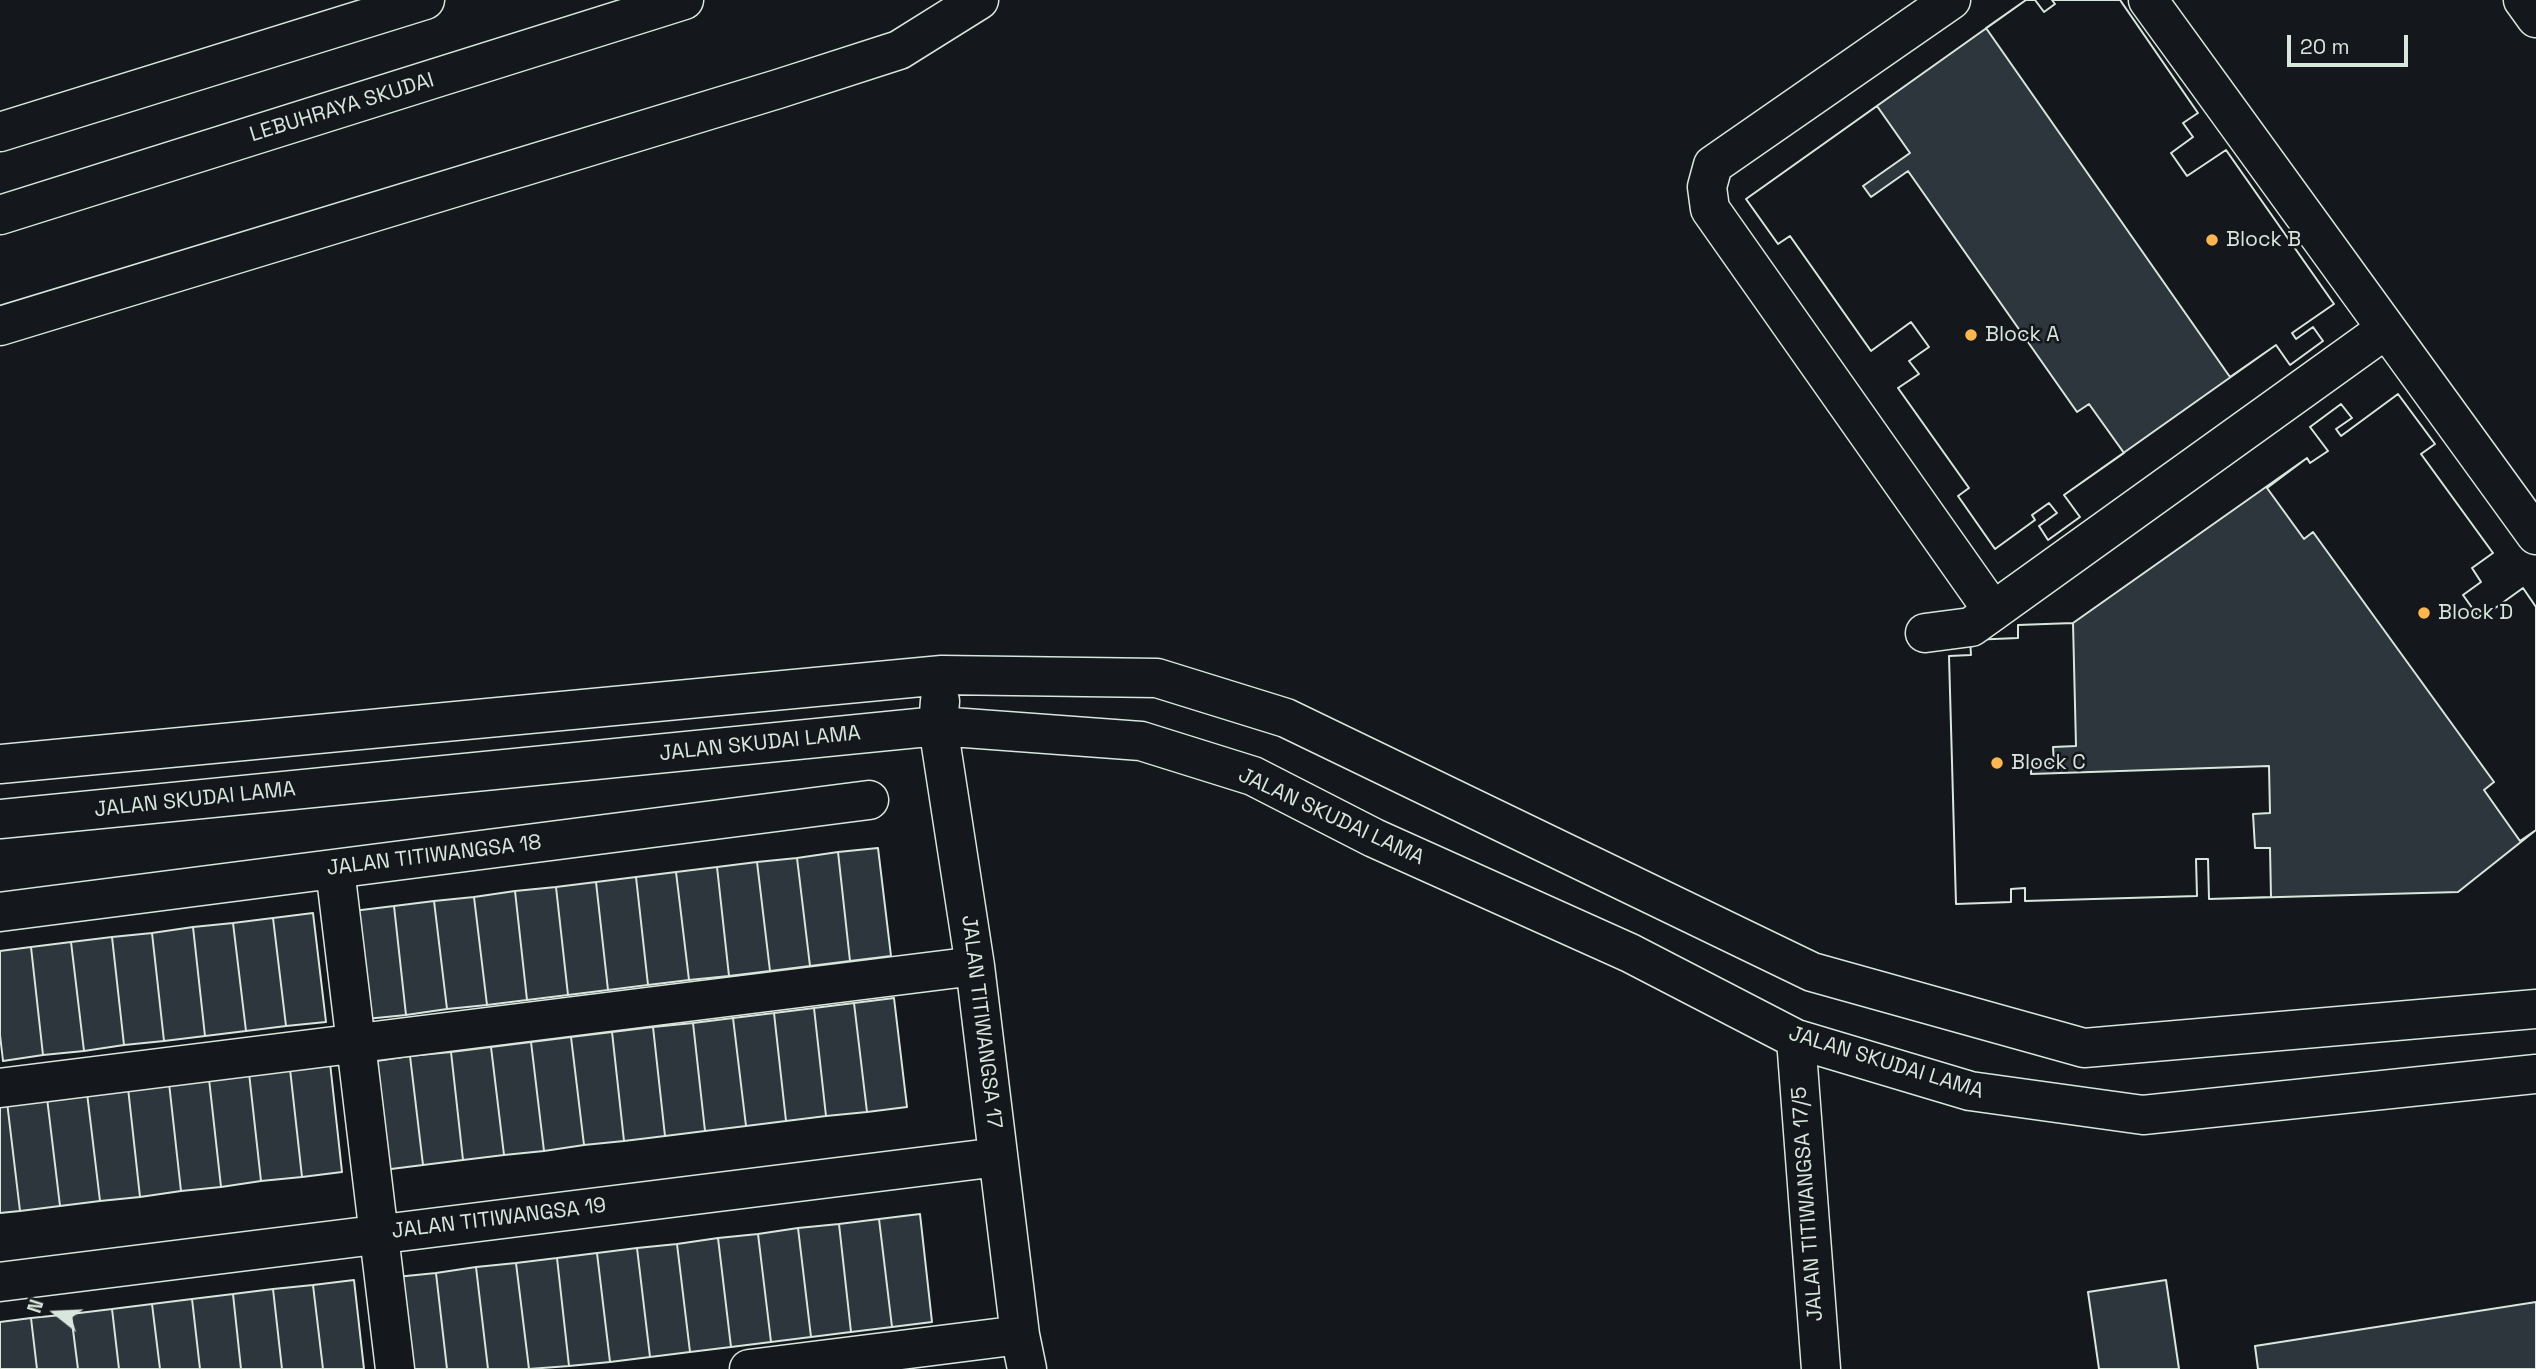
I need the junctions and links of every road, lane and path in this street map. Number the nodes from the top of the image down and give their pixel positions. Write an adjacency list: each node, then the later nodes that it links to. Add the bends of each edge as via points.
1 (425, 0): 8 (main road)
2 (684, 0): 9 (main road, LEBUHRAYA SKUDAI)
3 (979, 0): 10 (main road, via 899,50 875,58)
4 (1951, 0): 13 (main road, via 1713,165 1707,187 1710,209)
5 (2148, 0): 11 (main road)
6 (2523, 0): 7 (main road)
7 (2536, 18)
8 (0, 132)
9 (0, 215)
10 (0, 326)
11 (2386, 329): 12 (main road); 13 (main road)
12 (2536, 535)
13 (1993, 611): 14 (main road, via 1971,627)
14 (1925, 634)
15 (942, 674): 16 (main road, JALAN TITIWANGSA 17); 17 (main road); 23 (main road, via 1157,678 1286,718 1812,972 2084,1048)
16 (938, 726): 19 (main road, JALAN SKUDAI LAMA); 22 (main road, JALAN TITIWANGSA 17); 24 (main road, JALAN SKUDAI LAMA, via 1141,741 1253,776 1374,838 1630,953)
17 (0, 764)
18 (869, 800): 20 (main road, JALAN TITIWANGSA 18)
19 (0, 819)
20 (335, 869): 21 (main road, JALAN TITIWANGSA 18); 25 (main road)
21 (0, 912)
22 (975, 967): 25 (main road); 28 (main road, JALAN TITIWANGSA 17)
23 (2536, 1009)
24 (1796, 1039): 26 (main road, JALAN SKUDAI LAMA, via 1970,1091 2143,1115); 34 (main road, JALAN TITIWANGSA 17/5)
25 (356, 1044): 27 (main road); 29 (main road)
26 (2536, 1074)
27 (0, 1088)
28 (998, 1157): 29 (main road, JALAN TITIWANGSA 19); 31 (main road, JALAN TITIWANGSA 17)
29 (379, 1234): 30 (main road, JALAN TITIWANGSA 19); 32 (main road)
30 (0, 1282)
31 (1023, 1352): 33 (main road)
32 (395, 1369)
33 (749, 1369)
34 (1821, 1369)

